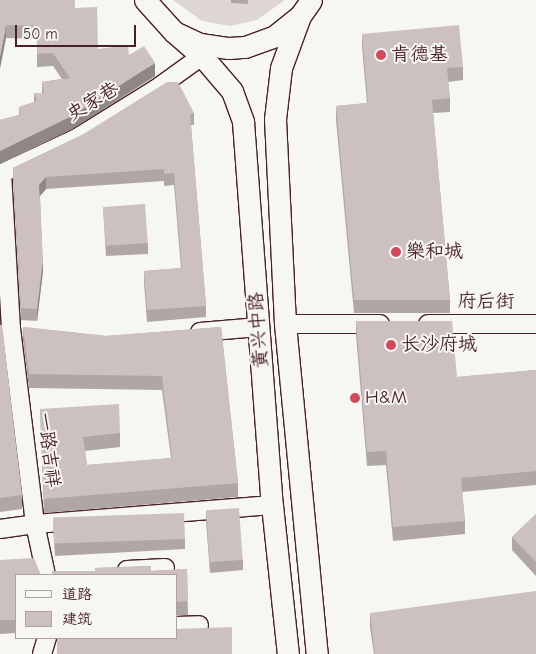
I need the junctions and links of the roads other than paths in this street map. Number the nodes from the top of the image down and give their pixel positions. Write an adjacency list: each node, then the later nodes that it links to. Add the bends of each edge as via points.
1 (145, 0): 4 (main road, 黄兴中路)
2 (317, 0): 3 (street)
3 (306, 8): 4 (main road, via 275,36 246,47 214,47); 7 (main road, 黄兴中路, via 281,68 276,108)
4 (174, 32): 5 (main road, 黄兴中路)
5 (202, 56): 6 (street, 史家巷, via 156,90 77,138); 9 (main road, 黄兴中路, via 232,91 240,107)
6 (1, 173): 10 (street, 一路吉祥)
7 (285, 324): 8 (street, 府后街); 26 (main road, 黄兴中路)
8 (536, 324)
9 (259, 327): 12 (street); 13 (main road, 黄兴中路)
10 (6, 328): 11 (street); 14 (street, 一路吉祥)
11 (30, 331)
12 (182, 333)
13 (272, 505): 14 (street); 25 (main road, 黄兴中路)
14 (36, 524): 15 (street); 19 (street, 一路吉祥)
15 (0, 529)
16 (165, 568): 17 (street)
17 (106, 571)
18 (66, 573): 20 (street)
19 (46, 574)
20 (56, 574)
21 (199, 625): 22 (street)
22 (178, 626)
23 (47, 639): 24 (street)
24 (42, 654)
25 (288, 654)
26 (317, 654)

